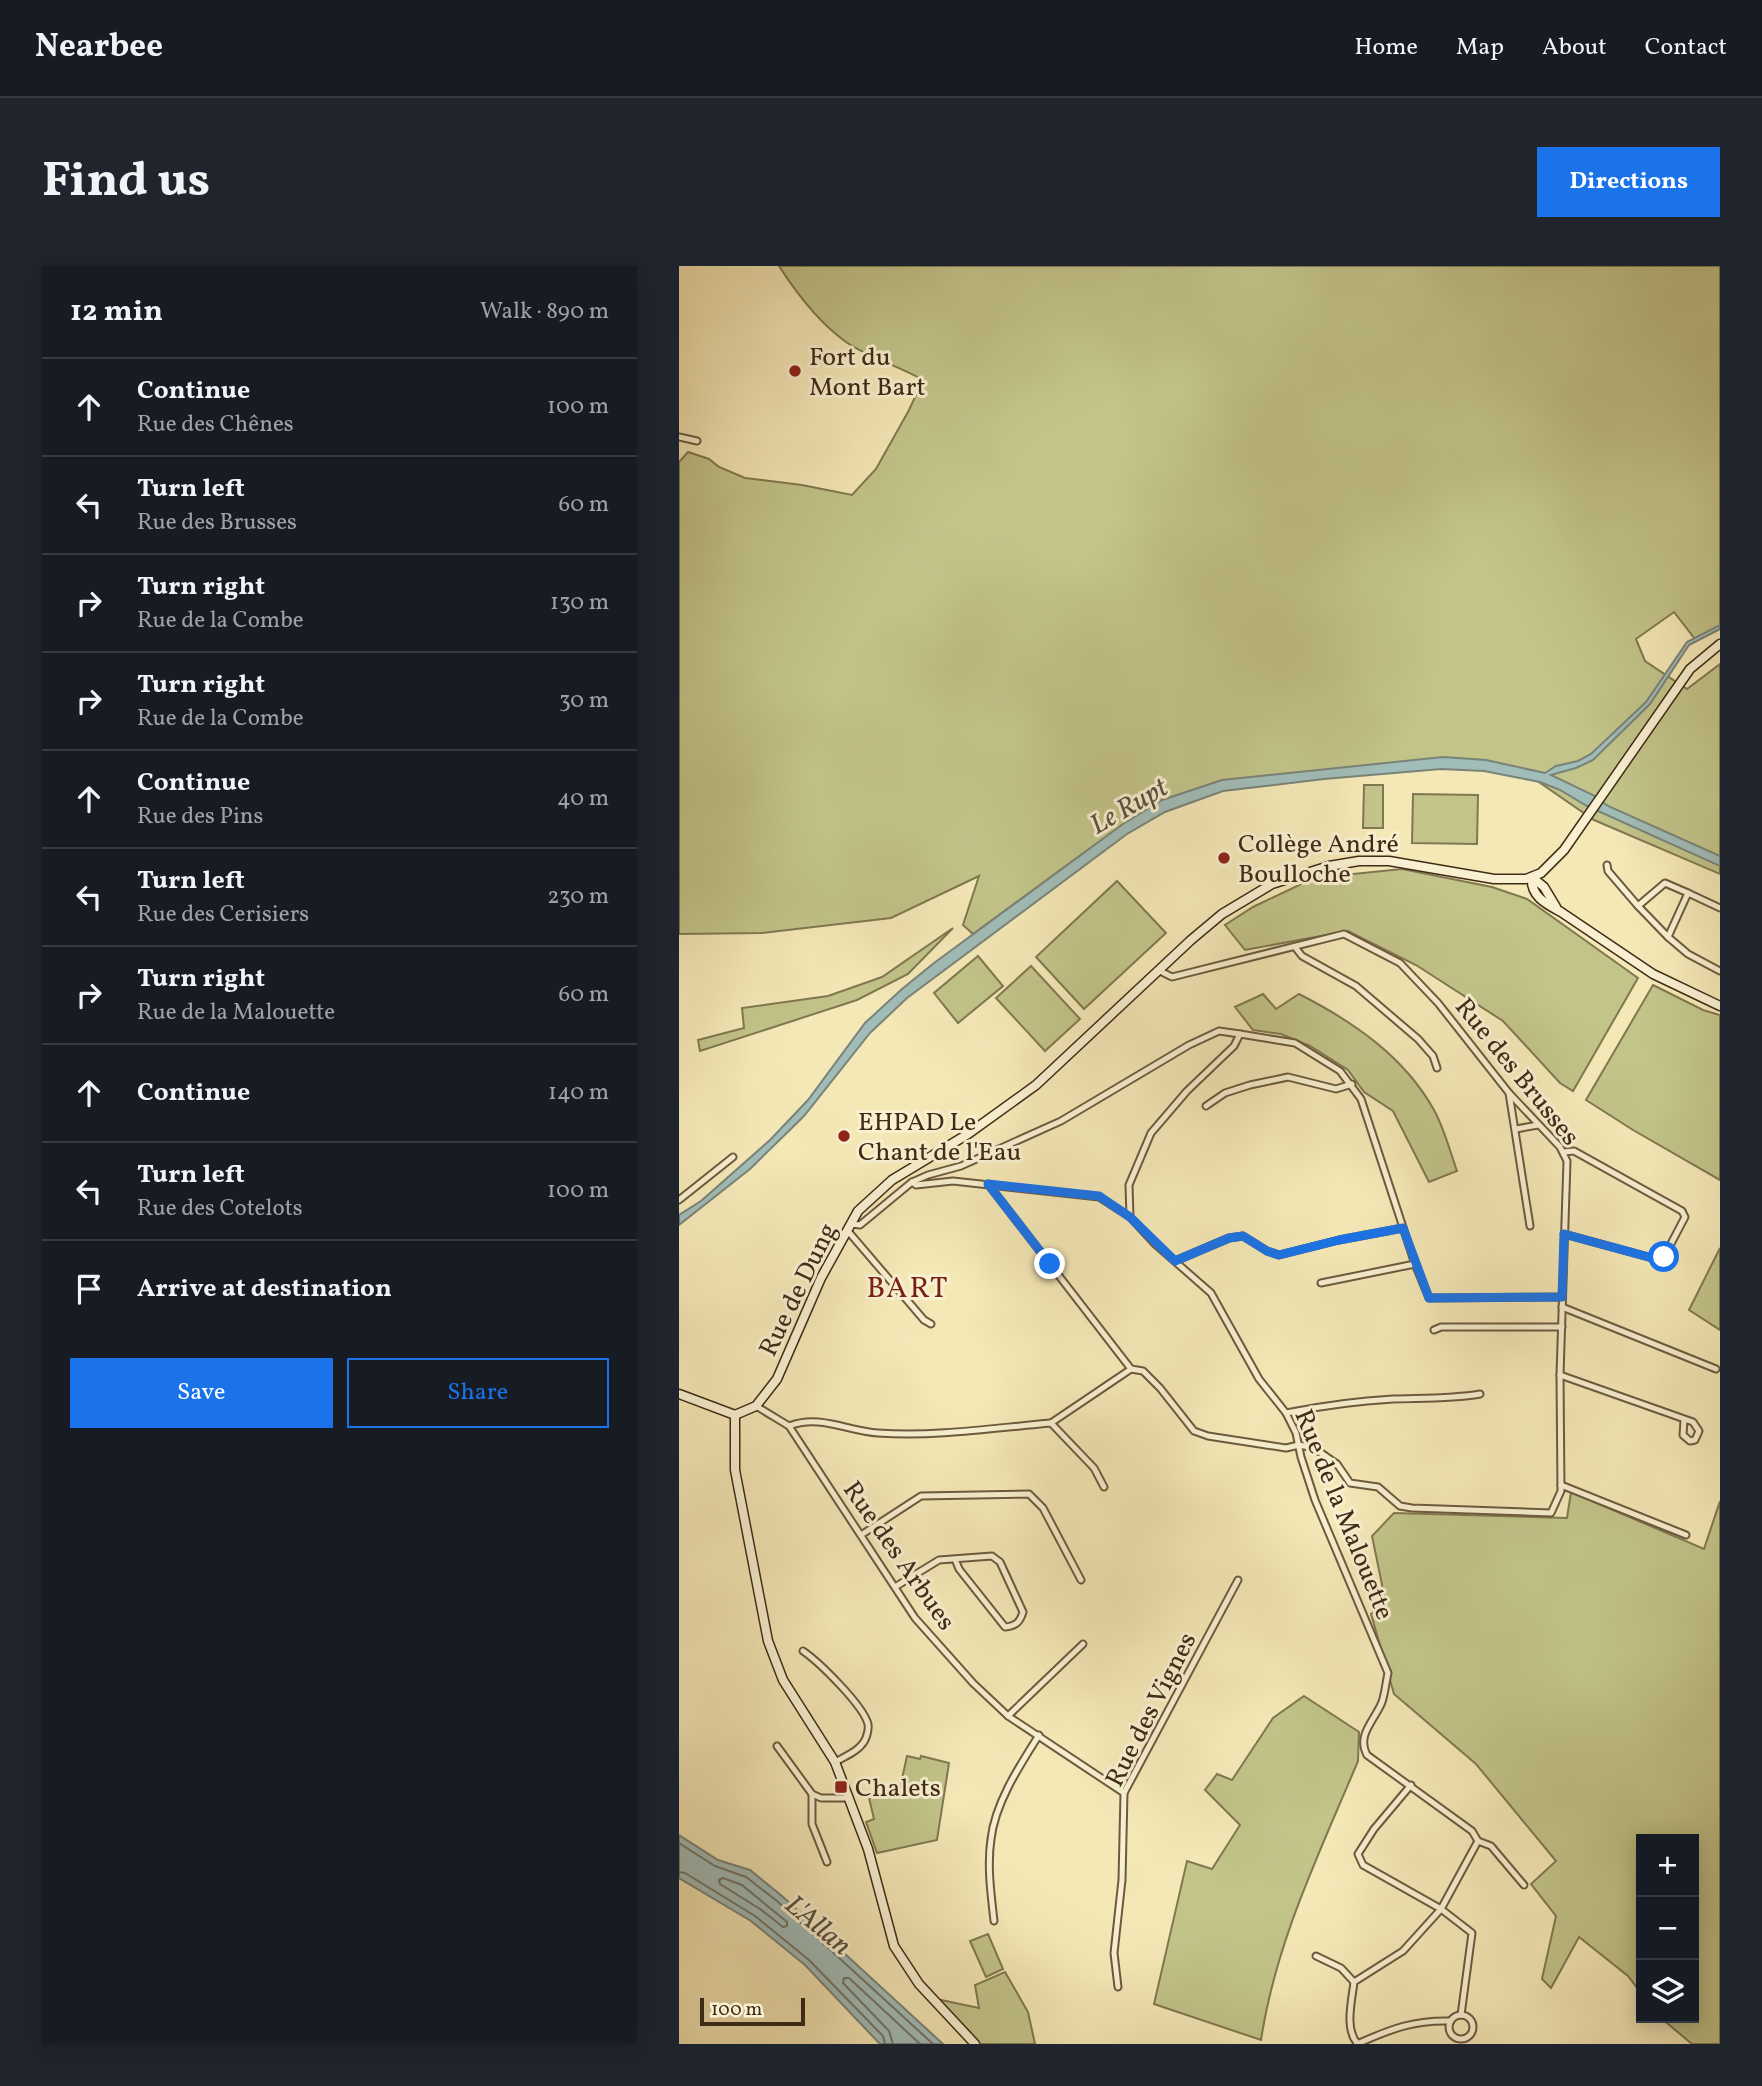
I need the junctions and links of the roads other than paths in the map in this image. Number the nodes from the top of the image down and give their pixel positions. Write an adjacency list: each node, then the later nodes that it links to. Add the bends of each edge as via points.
1 (679, 437): 2 (street)
2 (697, 441)
3 (1720, 644): 5 (main road, via 1690,669 1553,863)
4 (1607, 864): 7 (street)
5 (1532, 877): 11 (main road, Rue de Dung, via 1494,879 1389,861 1329,866 1272,884 1246,898 1199,933); 13 (main road, via 1561,912 1653,974)
6 (1688, 893): 7 (street, via 1665,883); 8 (street); 9 (street)
7 (1638, 906): 9 (street)
8 (1720, 908)
9 (1668, 937): 12 (street)
10 (1295, 947): 11 (street, Rue des Brusses, via 1172,977); 15 (street, via 1302,956 1367,995 1418,1039 1433,1056); 17 (street, Rue des Brusses, via 1344,934 1400,963)
11 (1160, 971): 28 (main road, Rue de Dung, via 1036,1085 892,1180 858,1211)
12 (1720, 971)
13 (1720, 1006)
14 (1240, 1034): 16 (street, via 1294,1043 1340,1071); 23 (street, via 1219,1031 1061,1121 961,1166); 26 (street, via 1234,1046 1151,1133 1129,1185)
15 (1437, 1069)
16 (1352, 1084): 18 (street, via 1336,1089 1288,1077 1225,1093); 29 (street)
17 (1510, 1093): 19 (street, Rue des Brusses); 20 (street)
18 (1206, 1106)
19 (1538, 1125): 20 (street); 21 (street, Rue des Brusses)
20 (1515, 1129): 27 (street)
21 (1564, 1152): 30 (street, Rue des Brusses); 30 (street, via 1574,1151 1682,1210 1685,1217 1664,1257 1656,1259)
22 (733, 1157): 25 (street)
23 (912, 1182): 24 (street, Rue de la Malouette); 28 (street, via 860,1225)
24 (988, 1184): 26 (street, Rue de la Malouette, via 1099,1196); 39 (street)
25 (679, 1200)
26 (1130, 1217): 31 (street, Rue de la Malouette)
27 (1530, 1226)
28 (849, 1227): 36 (street); 44 (main road, Rue de Dung, via 777,1379)
29 (1403, 1228): 31 (street, via 1279,1255 1243,1236 1229,1238); 32 (street)
30 (1564, 1234): 34 (street, Rue des Brusses)
31 (1175, 1261): 45 (street, Rue de la Malouette, via 1211,1293 1259,1379)
32 (1415, 1264): 33 (street); 34 (street, via 1429,1298)
33 (1321, 1283)
34 (1562, 1297): 35 (street, Rue des Brusses)
35 (1562, 1307): 37 (street, Rue des Brusses); 40 (street)
36 (931, 1324)
37 (1562, 1327): 38 (street, via 1441,1326); 41 (street, Rue des Brusses)
38 (1434, 1330)
39 (1131, 1369): 48 (street); 50 (street, via 1143,1371 1195,1431 1286,1448)
40 (1716, 1369)
41 (1560, 1376): 47 (street); 51 (street, Rue des Brusses)
42 (679, 1394): 46 (main road)
43 (1480, 1394): 45 (street, via 1391,1399)
44 (756, 1406): 46 (main road, Rue de Dung); 49 (street, Rue des Arbues)
45 (1286, 1413): 50 (street, Rue de la Malouette)
46 (735, 1415): 64 (main road, via 735,1470 768,1642 783,1679)
47 (1684, 1420)
48 (1051, 1423): 49 (street, via 890,1433 825,1421); 52 (street, via 1094,1468)
49 (789, 1426): 53 (street, Rue des Arbues)
50 (1299, 1445): 51 (street, Rue des Brusses, via 1314,1448 1337,1464 1350,1483 1378,1487 1400,1506 1551,1513); 65 (street, Rue de la Malouette, via 1315,1500 1388,1673 1382,1701 1362,1746 1367,1755)
51 (1560, 1485): 54 (street)
52 (1104, 1487)
53 (861, 1535): 56 (street, via 921,1496 1029,1494 1043,1508); 58 (street, Rue des Arbues)
54 (1686, 1535)
55 (955, 1559): 55 (street, via 1005,1627 1021,1620 1024,1612 1000,1562 992,1556); 58 (street, via 939,1560)
56 (1081, 1580)
57 (1238, 1580): 66 (street, Rue des Vignes)
58 (895, 1587): 61 (street, Rue des Arbues, via 915,1618)
59 (1083, 1644): 61 (street)
60 (803, 1651): 64 (street, via 820,1663 868,1724 866,1738 857,1749)
61 (1008, 1716): 62 (street, Rue des Arbues)
62 (1039, 1735): 66 (street, Rue des Arbues); 73 (street, via 1010,1782 991,1836)
63 (777, 1746): 67 (street)
64 (835, 1762): 68 (main road)
65 (1411, 1785): 69 (street, via 1472,1831); 72 (street, via 1358,1854 1363,1865)
66 (1123, 1793): 76 (street, Rue des Vignes, via 1122,1880 1114,1953)
67 (812, 1794): 68 (street); 70 (street, via 812,1824)
68 (849, 1798): 79 (main road, via 894,1945 919,1984)
69 (1478, 1842): 71 (street, via 1490,1846); 72 (street)
70 (827, 1861)
71 (1524, 1885)
72 (1441, 1909): 75 (street, via 1403,1951); 77 (street, via 1472,1933)
73 (994, 1921)
74 (1316, 1956): 75 (street, via 1341,1968)
75 (1354, 1982): 80 (street, via 1350,2021)
76 (1118, 1987)
77 (1461, 2015): 78 (street); 78 (street, via 1472,2023 1473,2030 1466,2038 1452,2035)
78 (1451, 2021): 80 (street, via 1399,2026)
79 (975, 2044)
80 (1357, 2044)

